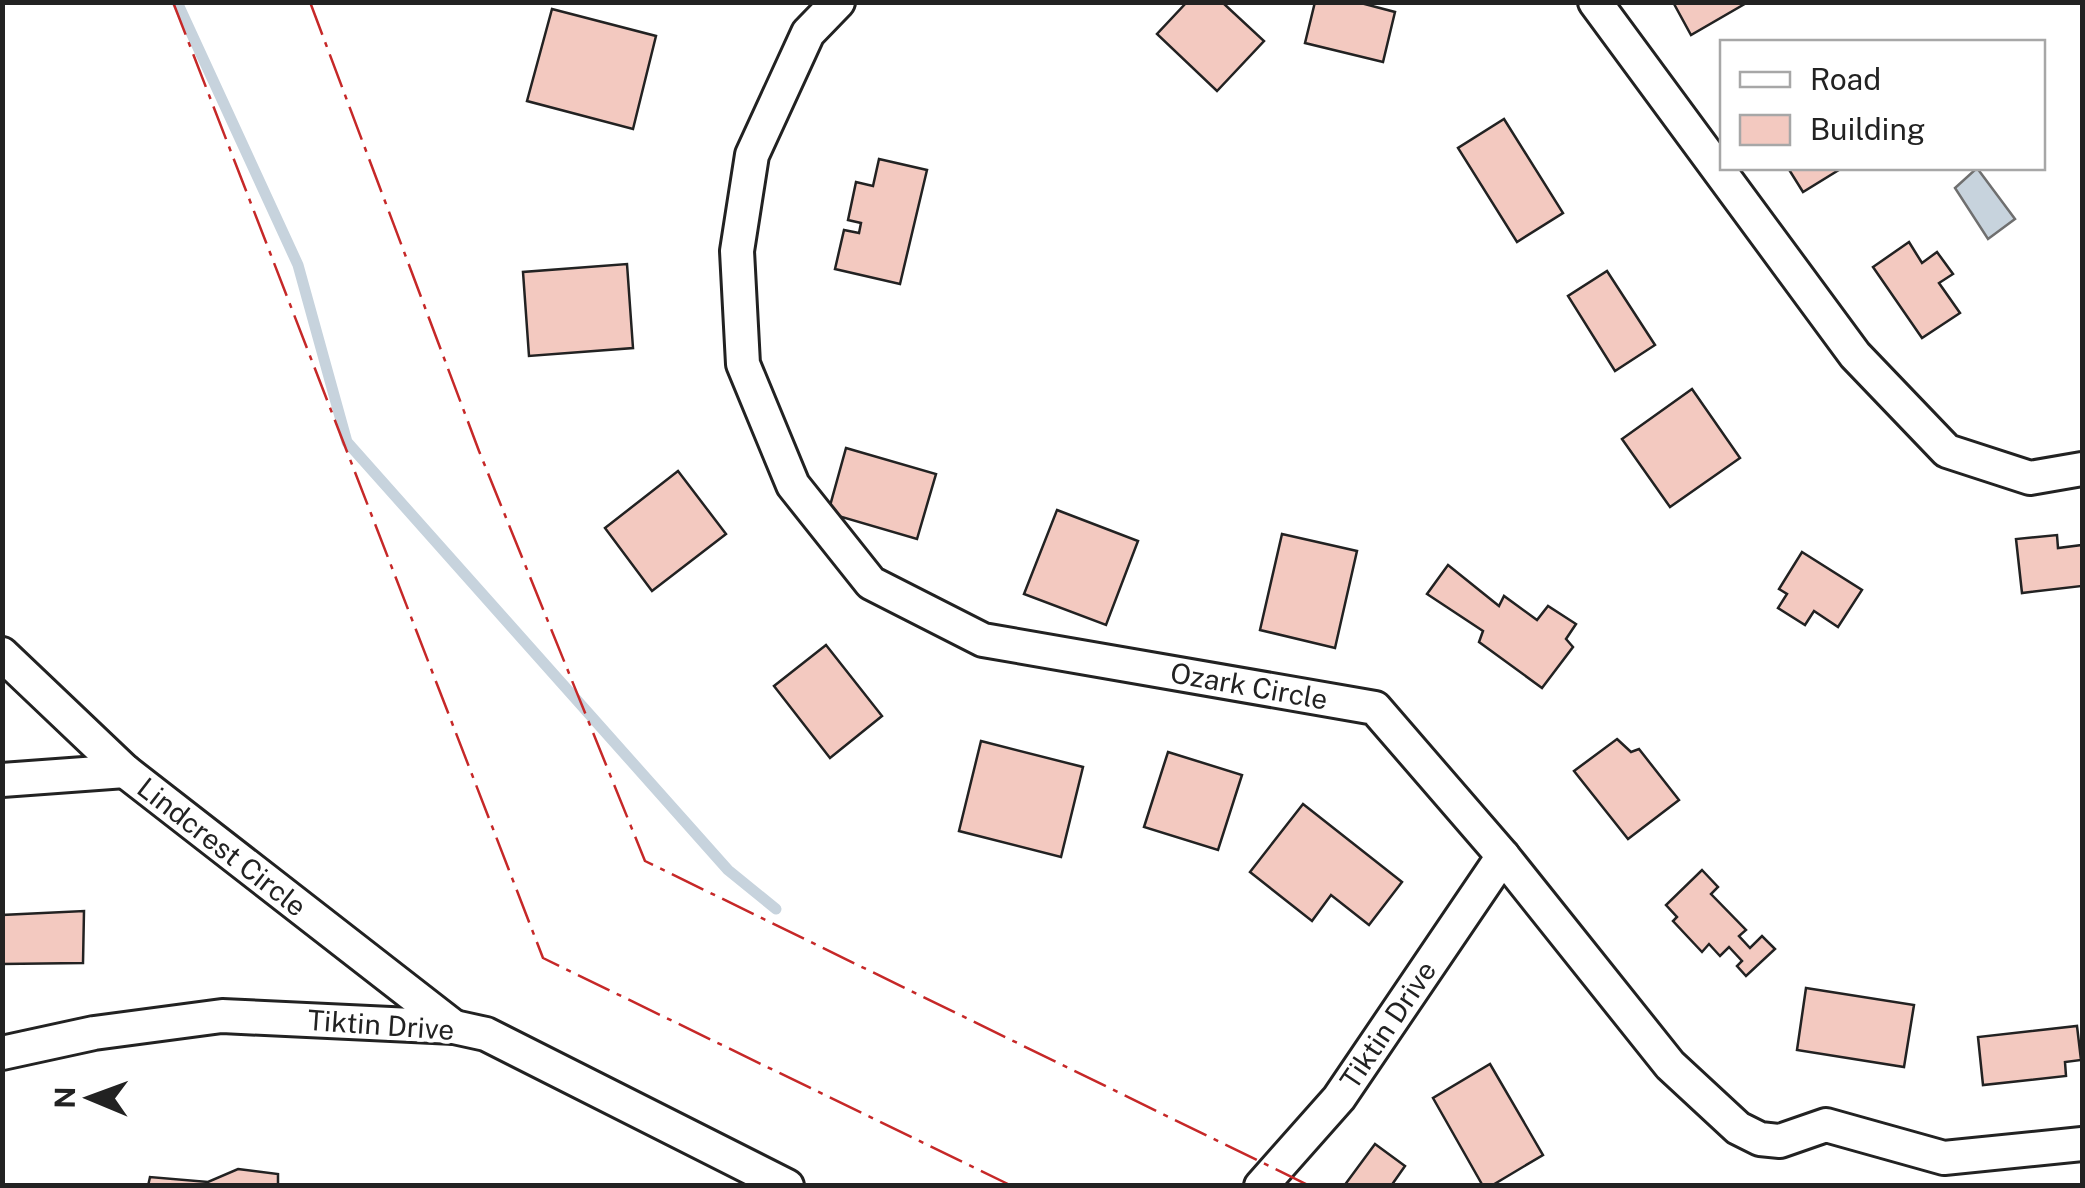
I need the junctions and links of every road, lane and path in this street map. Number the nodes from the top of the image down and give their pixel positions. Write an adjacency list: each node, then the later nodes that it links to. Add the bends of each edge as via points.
1 (838, 2): 7 (street, Ozark Circle, via 808,33 752,155 736,252 743,364 793,486 872,583 982,640 1375,708)
2 (1595, 2): 3 (street, via 1855,355 1947,450 2030,478)
3 (2082, 469)
4 (2, 654): 5 (street, Lindcrest Circle)
5 (125, 771): 6 (street); 8 (street, Lindcrest Circle)
6 (2, 780)
7 (1503, 856): 10 (street, Ozark Circle, via 1670,1065 1738,1128 1760,1139 1780,1141 1826,1125 1944,1158); 12 (street, Tiktin Drive, via 1339,1098)
8 (454, 1026): 9 (street, Tiktin Drive, via 222,1016); 11 (street, Tiktin Drive, via 486,1034)
9 (2, 1053)
10 (2082, 1144)
11 (786, 1186)
12 (1262, 1186)

